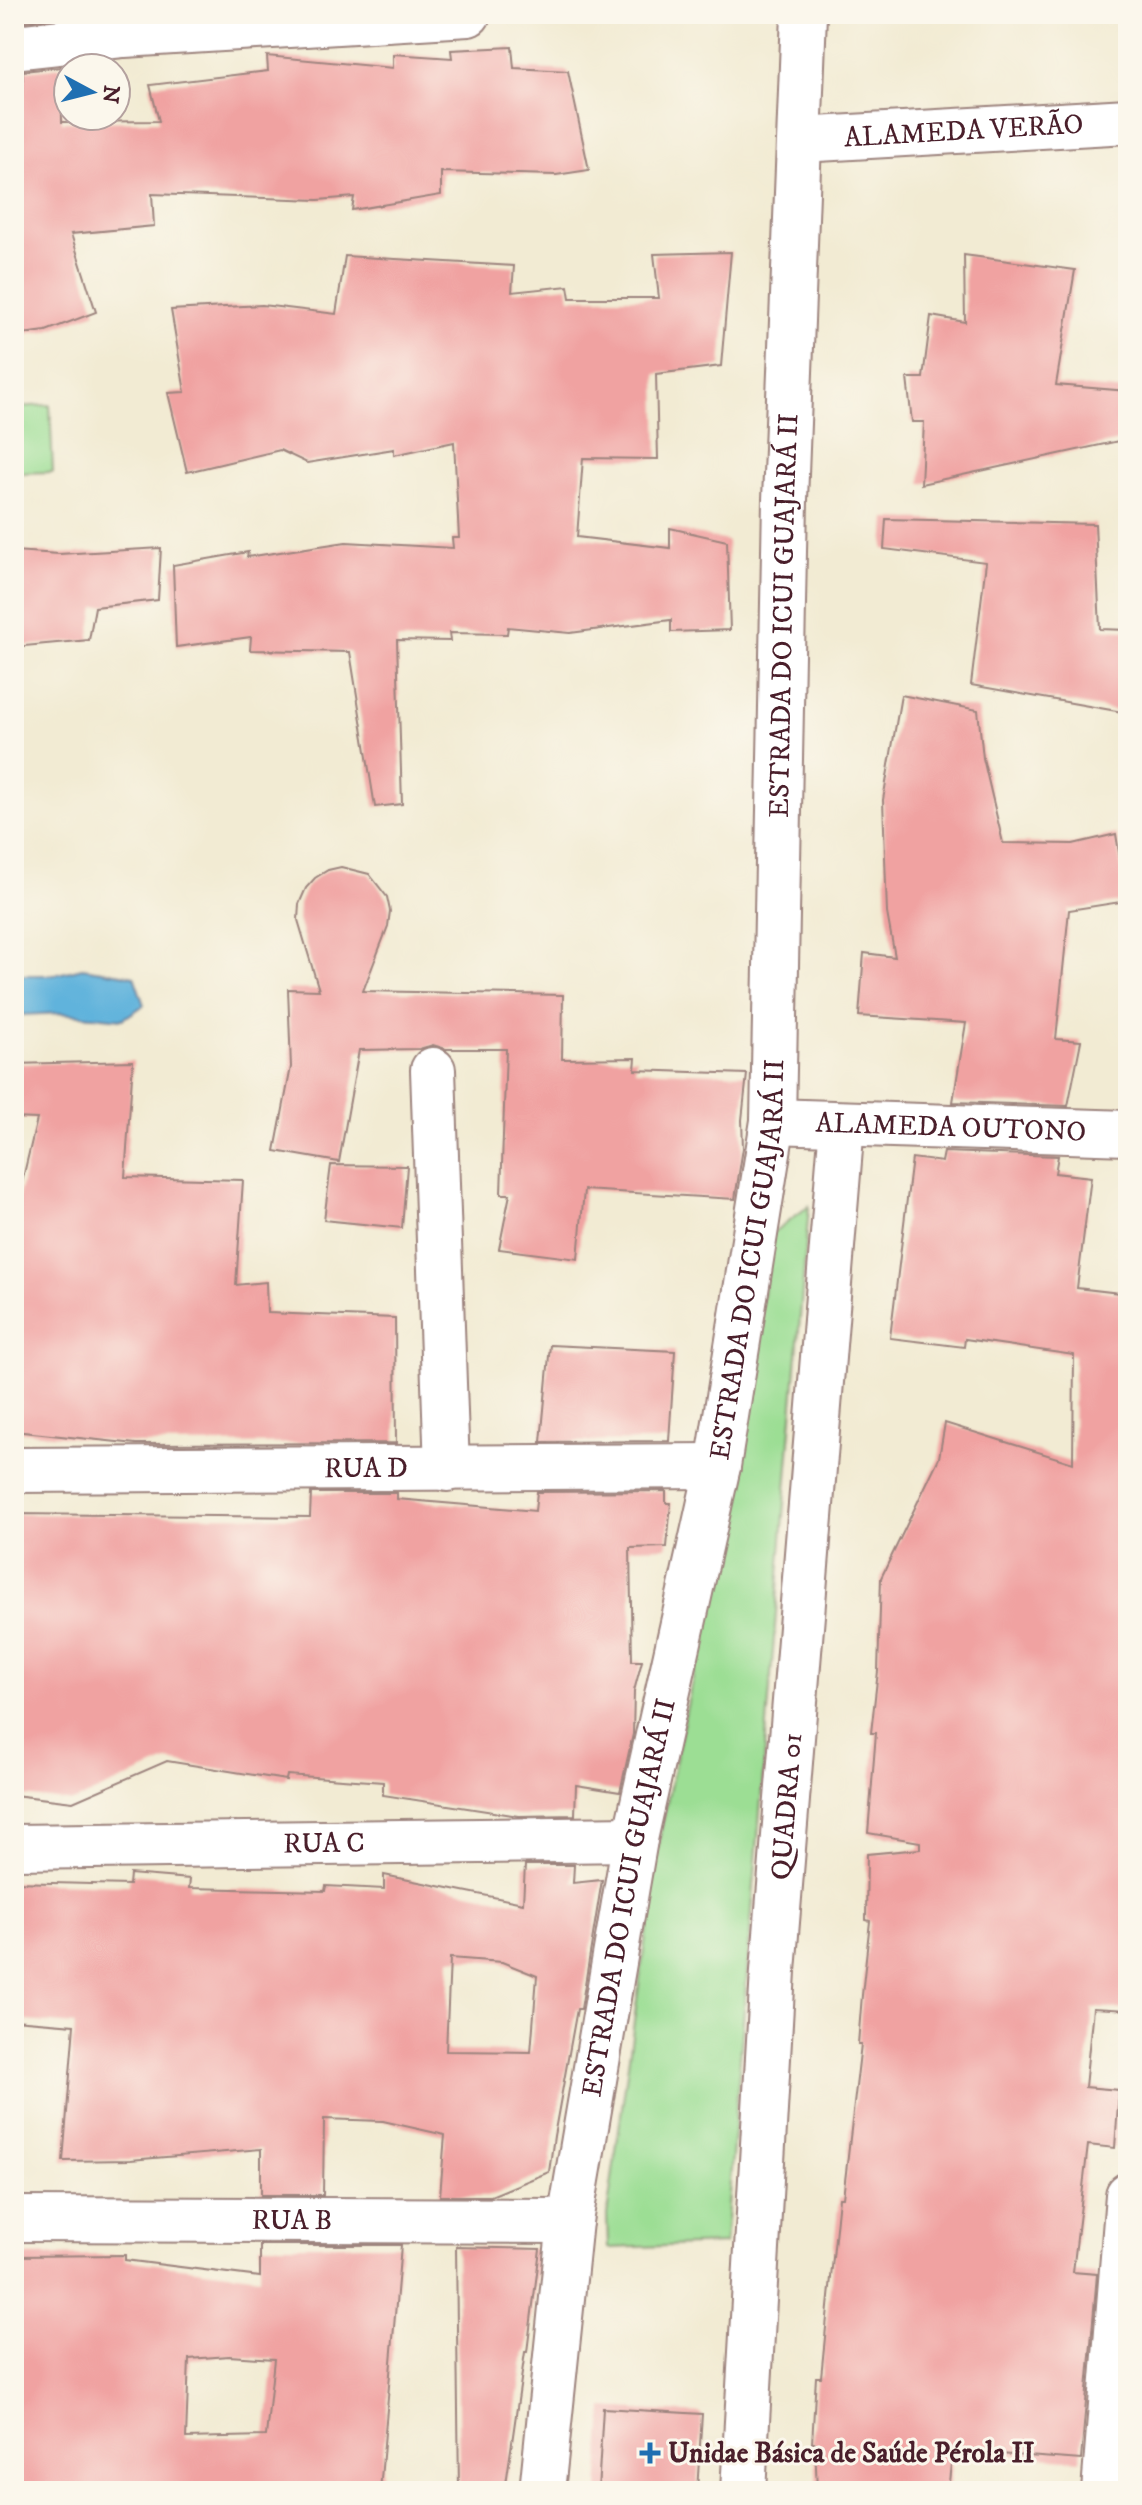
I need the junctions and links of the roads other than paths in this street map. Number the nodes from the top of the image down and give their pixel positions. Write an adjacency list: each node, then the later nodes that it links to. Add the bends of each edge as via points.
1 (468, 14): 3 (street)
2 (804, 14): 6 (street, ESTRADA DO ICUI GUAJARÁ II)
3 (140, 24): 4 (street)
4 (14, 47)
5 (1128, 121): 6 (street, ALAMEDA VERÃO)
6 (800, 140): 8 (street, ESTRADA DO ICUI GUAJARÁ II, via 785,500)
7 (433, 1070): 12 (street)
8 (773, 1121): 9 (street, ALAMEDA OUTONO); 11 (street, ESTRADA DO ICUI GUAJARÁ II)
9 (842, 1124): 10 (street, ALAMEDA OUTONO); 20 (street, QUADRA 01, via 773,1971)
10 (1128, 1133)
11 (718, 1466): 12 (street, RUA D); 14 (street, ESTRADA DO ICUI GUAJARÁ II)
12 (447, 1469): 13 (street, RUA D)
13 (14, 1470)
14 (635, 1839): 15 (street, RUA C); 18 (street, ESTRADA DO ICUI GUAJARÁ II)
15 (14, 1847)
16 (1128, 2195): 21 (street)
17 (14, 2219): 18 (street, RUA B)
18 (570, 2221): 19 (street, ESTRADA DO ICUI GUAJARÁ II)
19 (542, 2491)
20 (743, 2491)
21 (1104, 2491)

